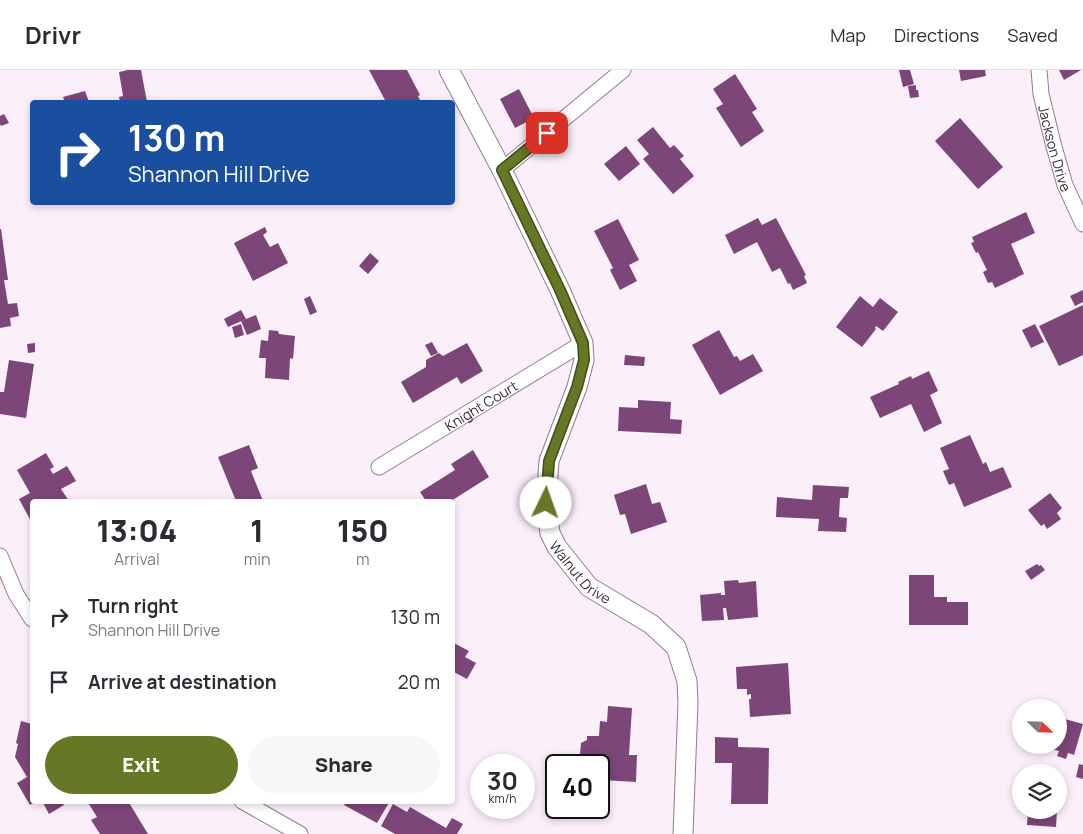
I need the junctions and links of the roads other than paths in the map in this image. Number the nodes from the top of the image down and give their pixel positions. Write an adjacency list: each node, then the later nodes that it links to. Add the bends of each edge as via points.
1 (449, 70): 4 (street, Walnut Drive)
2 (623, 70): 4 (street)
3 (1039, 70): 5 (street, Jackson Drive, via 1041,94 1053,143 1065,184)
4 (502, 170): 6 (street, Walnut Drive)
5 (1083, 224)
6 (583, 343): 7 (street, Knight Court); 14 (street, Walnut Drive, via 584,360 577,387 549,461 546,503 550,533 557,547 589,587 651,624 676,647 687,681 688,702)
7 (379, 467)
8 (0, 556): 10 (street)
9 (0, 590): 10 (street)
10 (16, 594): 11 (street)
11 (30, 616)
12 (247, 804): 13 (street)
13 (300, 834)
14 (683, 834)

